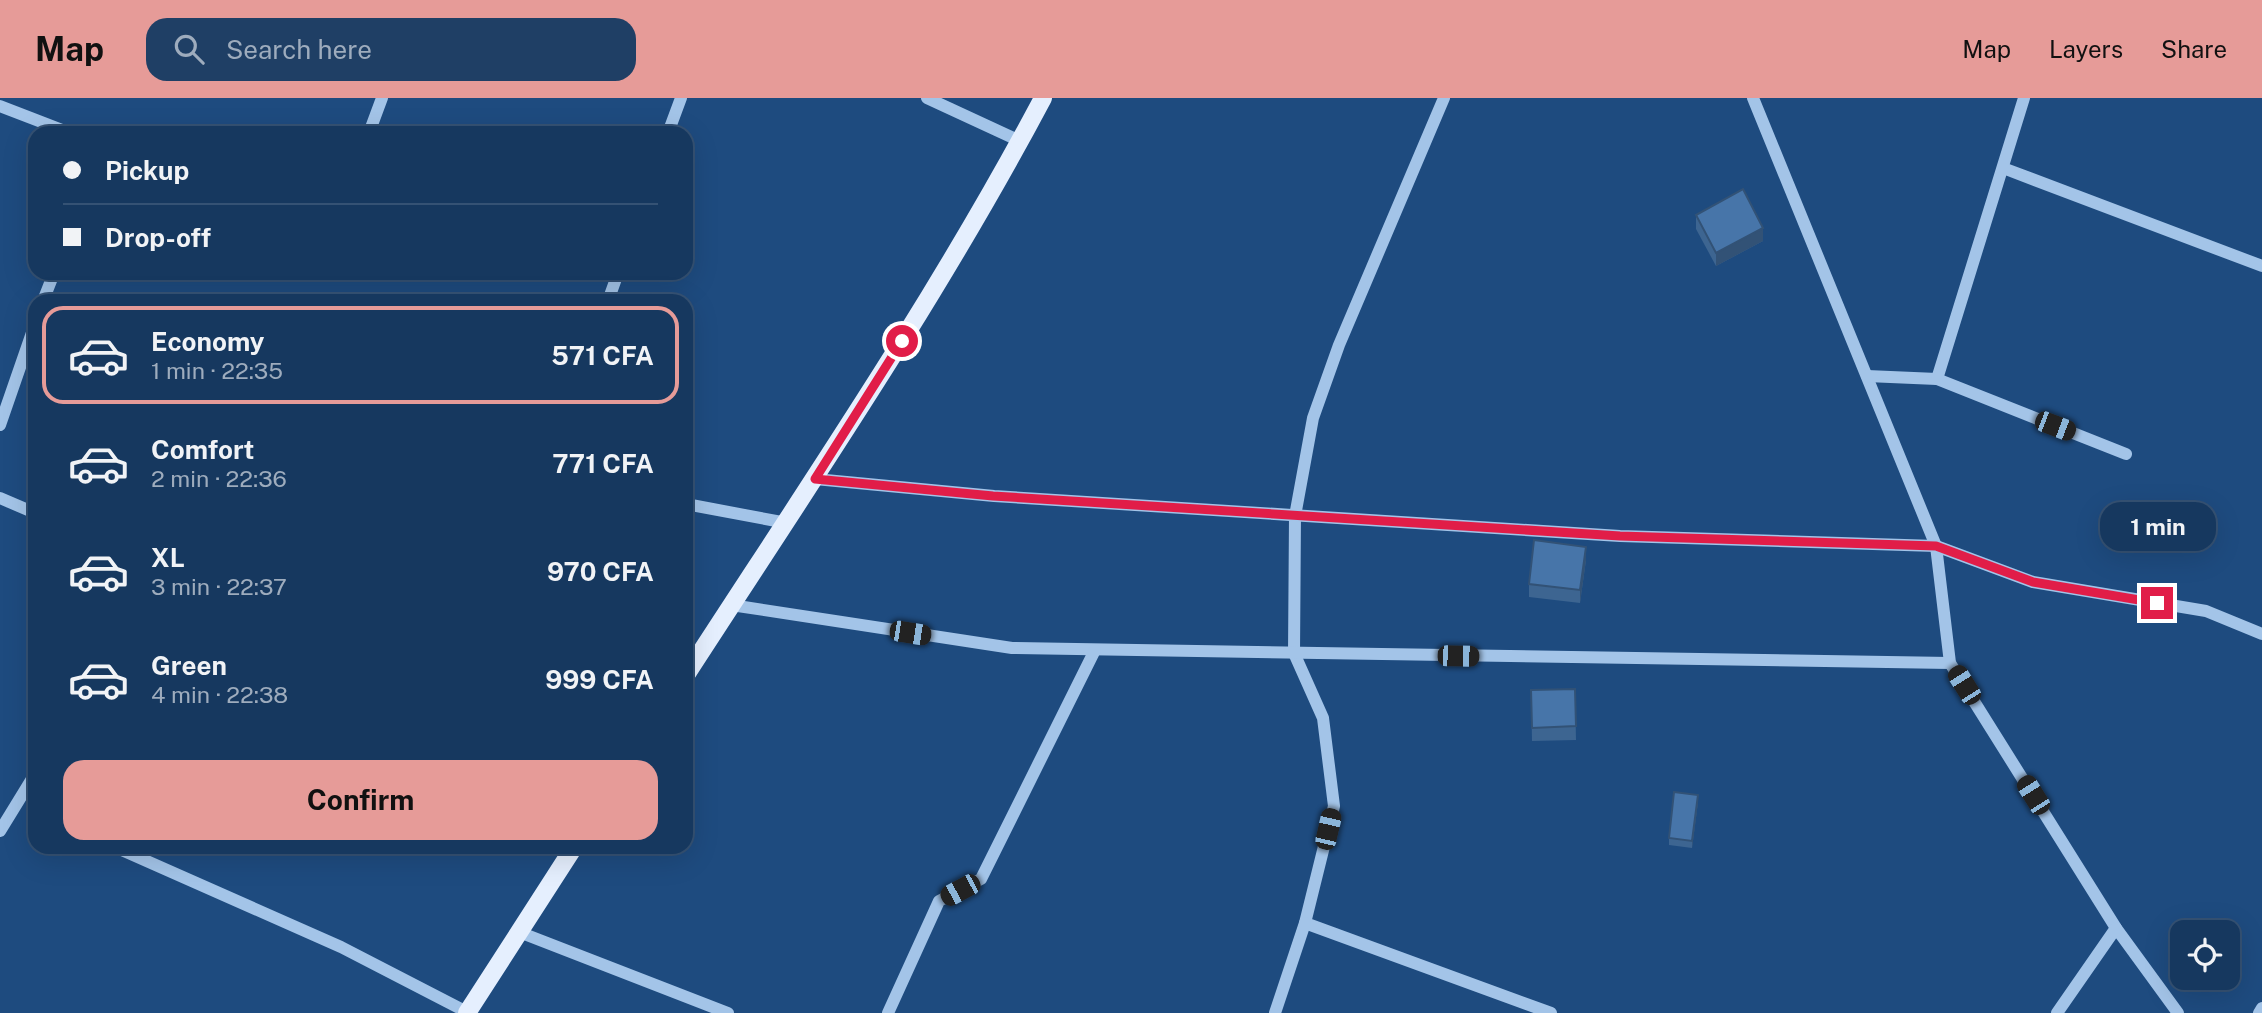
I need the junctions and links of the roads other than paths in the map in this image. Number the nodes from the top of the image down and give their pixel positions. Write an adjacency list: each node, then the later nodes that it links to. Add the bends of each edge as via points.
1 (382, 98): 10 (street)
2 (681, 98): 11 (street)
3 (927, 98): 12 (street)
4 (1043, 98): 12 (main road)
5 (1444, 98): 24 (street, via 1334,357 1313,418)
6 (1753, 98): 16 (street)
7 (2025, 98): 13 (street)
8 (0, 106): 9 (street)
9 (52, 126)
10 (372, 126)
11 (671, 126)
12 (1020, 141): 20 (main road)
13 (2003, 168): 14 (street); 17 (street)
14 (2262, 266)
15 (28, 344): 18 (street)
16 (1867, 376): 17 (street); 26 (street)
17 (1937, 379): 19 (street)
18 (0, 425)
19 (2126, 454)
20 (815, 479): 24 (street); 25 (main road)
21 (0, 498): 23 (street)
22 (693, 505): 25 (street)
23 (28, 510)
24 (1295, 516): 26 (street, via 1620,536); 30 (street)
25 (786, 523): 27 (main road)
26 (1936, 546): 28 (street, via 2033,582 2206,611); 31 (street)
27 (731, 605): 29 (street, via 1012,648); 32 (main road)
28 (2262, 634)
29 (1096, 650): 30 (street); 43 (street, via 981,879 939,901)
30 (1294, 653): 31 (street); 37 (street, via 1323,718 1334,806)
31 (1950, 663): 38 (street)
32 (693, 664)
33 (28, 786): 34 (street)
34 (0, 831)
35 (131, 854): 41 (street, via 341,947)
36 (570, 854): 39 (main road)
37 (1305, 923): 44 (street); 45 (street)
38 (2116, 928): 46 (street); 47 (street)
39 (519, 932): 41 (main road); 42 (street)
40 (2262, 1008): 48 (street)
41 (467, 1013)
42 (728, 1013)
43 (888, 1013)
44 (1275, 1013)
45 (1551, 1013)
46 (2057, 1013)
47 (2178, 1013)
48 (2259, 1013)

